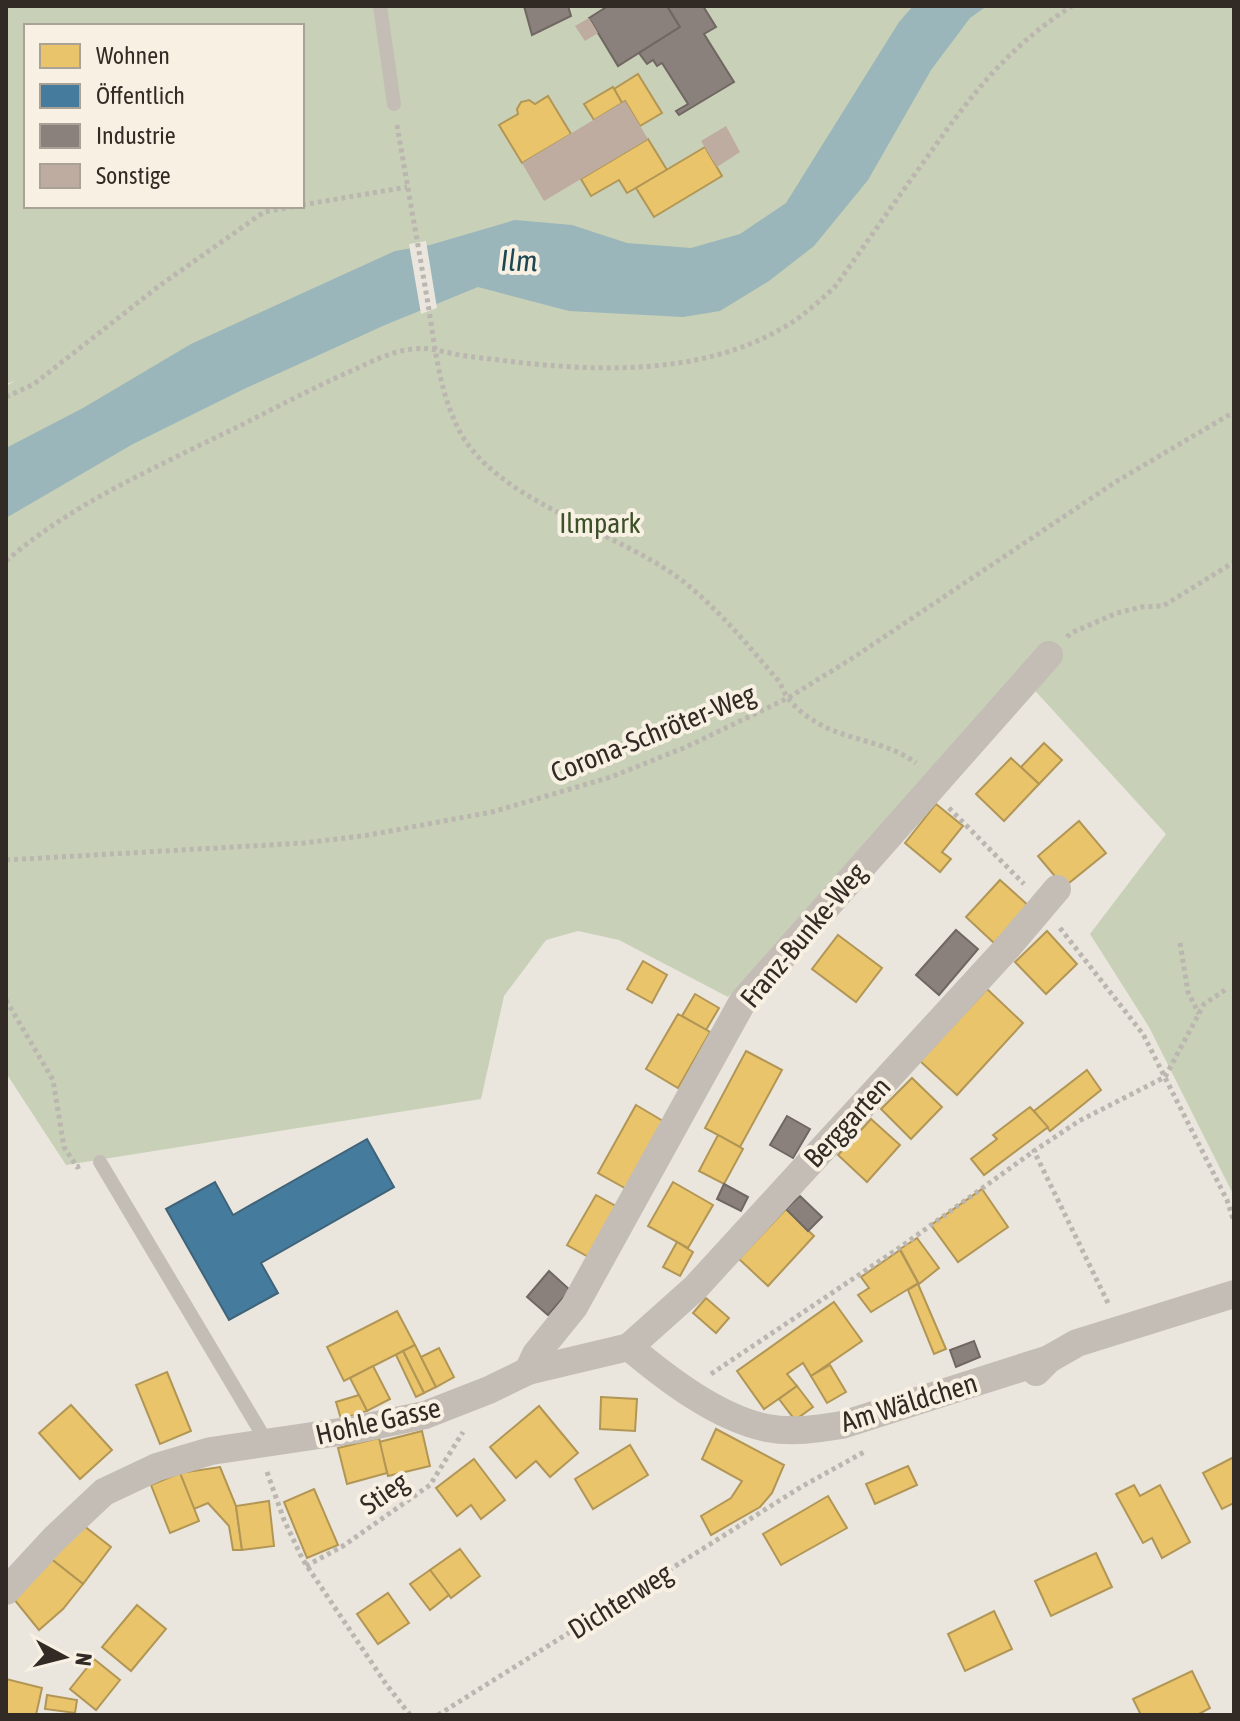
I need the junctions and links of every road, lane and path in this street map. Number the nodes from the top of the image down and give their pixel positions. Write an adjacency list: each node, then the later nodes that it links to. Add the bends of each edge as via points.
1 (380, 6): 3 (lane)
2 (1072, 6): 8 (path, via 993,70 834,288 782,329 742,348 651,366 536,364)
3 (394, 104)
4 (396, 120): 5 (path)
5 (408, 187): 6 (path); 8 (path)
6 (304, 205)
7 (287, 208): 9 (path, via 264,212 34,384)
8 (435, 347): 11 (path, via 383,356 306,392 86,505); 14 (path, via 461,434 492,470 682,581 742,638)
9 (6, 397)
10 (1234, 412): 14 (path, Corona-Schröter-Weg, via 1117,481)
11 (6, 561)
12 (1234, 562): 13 (path, via 1163,606 1117,613 1071,633)
13 (1049, 655): 15 (street, Franz-Bunke-Weg)
14 (788, 698): 15 (path, via 815,722 906,755 920,766); 16 (path, Corona-Schröter-Weg, via 611,777 426,826 304,843)
15 (928, 789): 30 (street, Franz-Bunke-Weg, via 743,1001 574,1307)
16 (6, 860)
17 (1057, 889): 28 (street, Berggarten, via 695,1288)
18 (1180, 943): 21 (path, via 1188,992)
19 (1225, 990): 21 (path)
20 (6, 1000): 24 (path, via 53,1080 64,1147 77,1167)
21 (1199, 1014): 22 (path)
22 (1165, 1077): 23 (path); 25 (path)
23 (1034, 1151): 27 (path); 32 (path)
24 (100, 1162): 34 (lane)
25 (1234, 1222)
26 (1234, 1294): 27 (street)
27 (1121, 1329): 29 (street)
28 (629, 1347): 30 (street, Hohle Gasse); 32 (street)
29 (1049, 1359): 31 (street); 32 (street, Am Wäldchen, via 842,1425 806,1431 736,1418)
30 (528, 1371): 34 (street, Hohle Gasse, via 425,1415)
31 (1023, 1385)
32 (687, 1390)
33 (464, 1431): 36 (path, Stieg, via 430,1485 343,1546)
34 (262, 1445): 36 (path, via 284,1520); 37 (street, Hohle Gasse, via 211,1451 157,1467 104,1492)
35 (801, 1487): 39 (path, Dichterweg)
36 (304, 1563): 38 (path)
37 (6, 1591)
38 (410, 1715)
39 (438, 1715)

